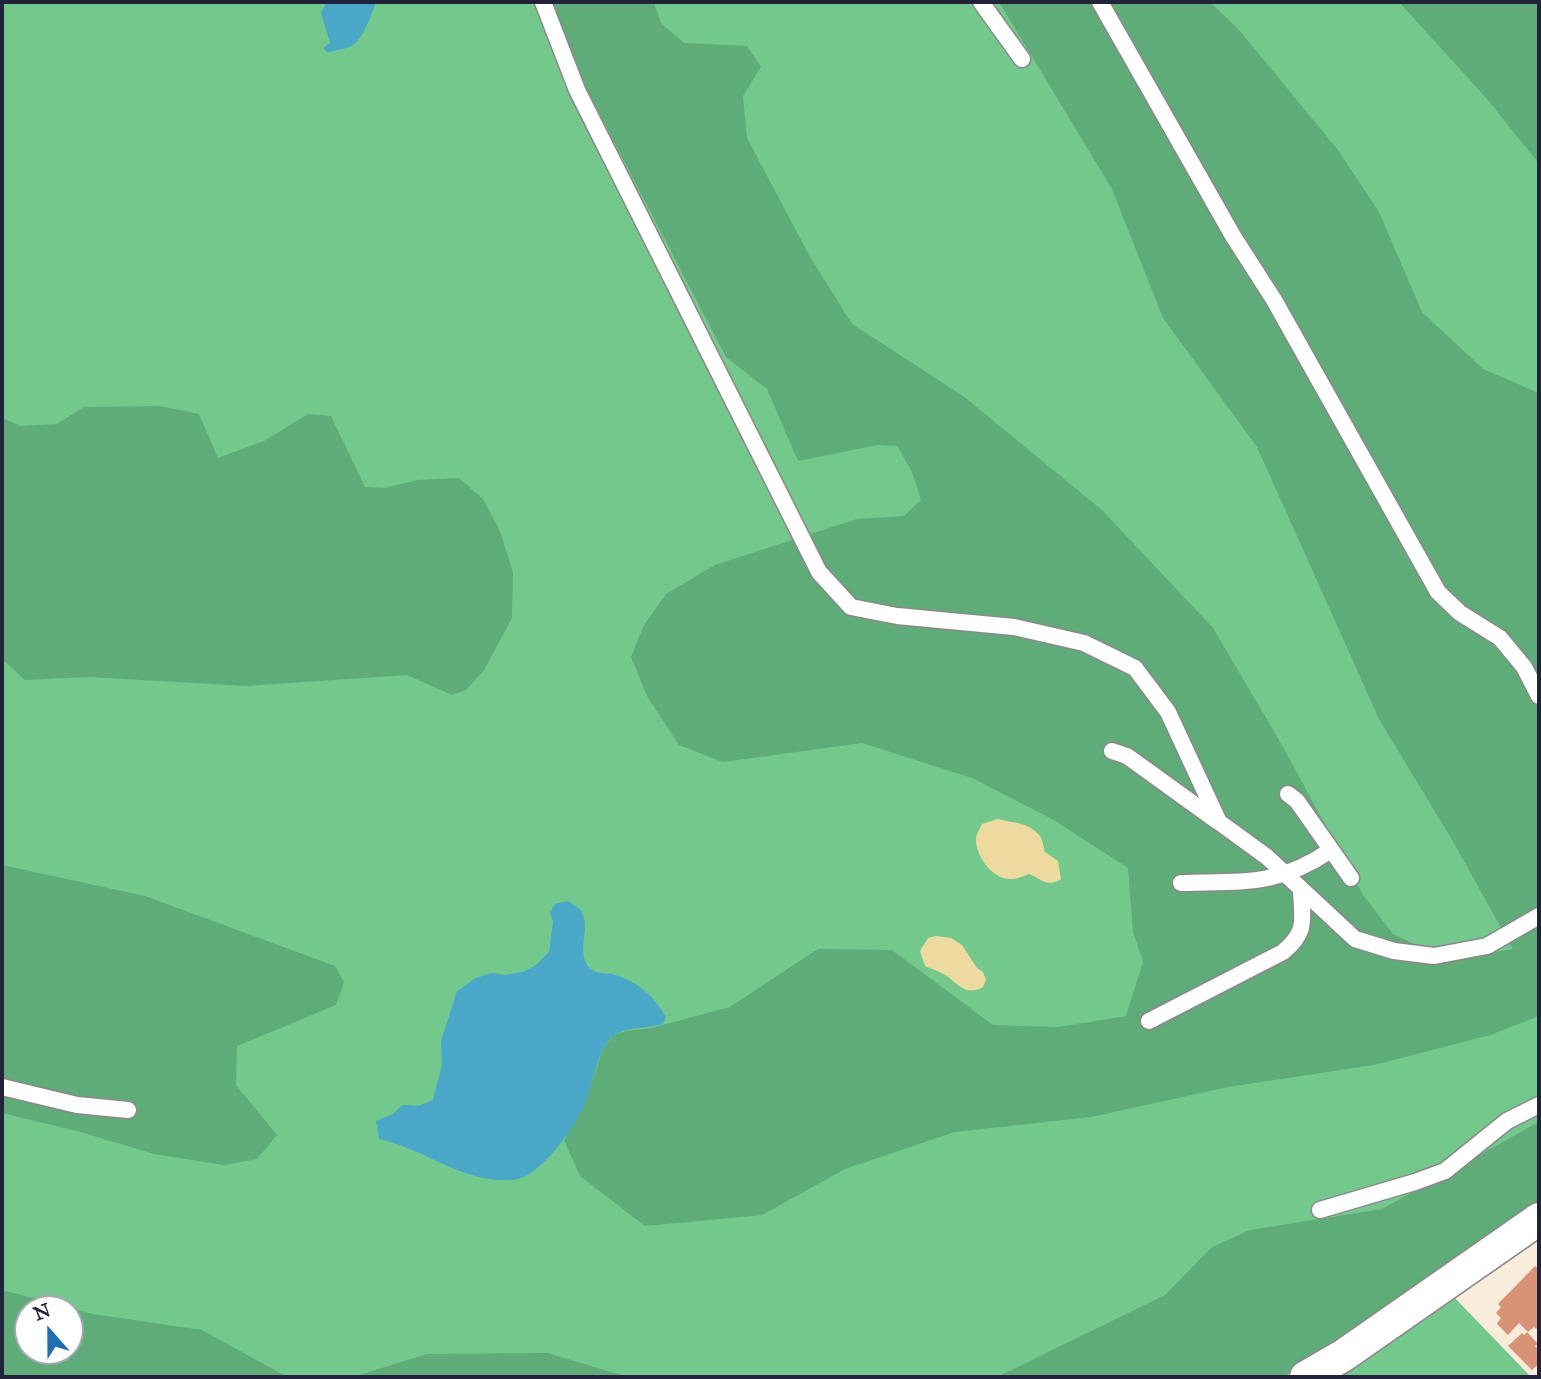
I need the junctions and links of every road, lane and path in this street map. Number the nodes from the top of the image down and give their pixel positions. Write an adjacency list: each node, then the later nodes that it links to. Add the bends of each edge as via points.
1 (543, 2): 8 (lane, via 577,90 819,572 851,607 1014,627 1084,643 1135,668 1168,712)
2 (981, 2): 4 (lane)
3 (1100, 2): 5 (lane, via 1438,592 1460,613 1500,638 1524,667)
4 (1022, 58)
5 (1539, 696)
6 (1112, 751): 8 (lane, via 1127,756)
7 (1288, 794): 9 (lane)
8 (1219, 822): 10 (lane)
9 (1331, 850): 10 (lane); 11 (lane)
10 (1286, 875): 12 (lane, via 1262,881); 13 (lane)
11 (1351, 878)
12 (1181, 883)
13 (1301, 890): 14 (lane, via 1355,939 1394,951 1434,956 1487,946); 15 (lane, via 1303,925 1297,940 1283,952)
14 (1539, 916)
15 (1149, 1021)
16 (2, 1087): 18 (lane, via 77,1105)
17 (1539, 1105): 19 (lane, via 1507,1121 1445,1171)
18 (128, 1110)
19 (1320, 1210)
20 (1539, 1219): 21 (street)
21 (1306, 1377)

